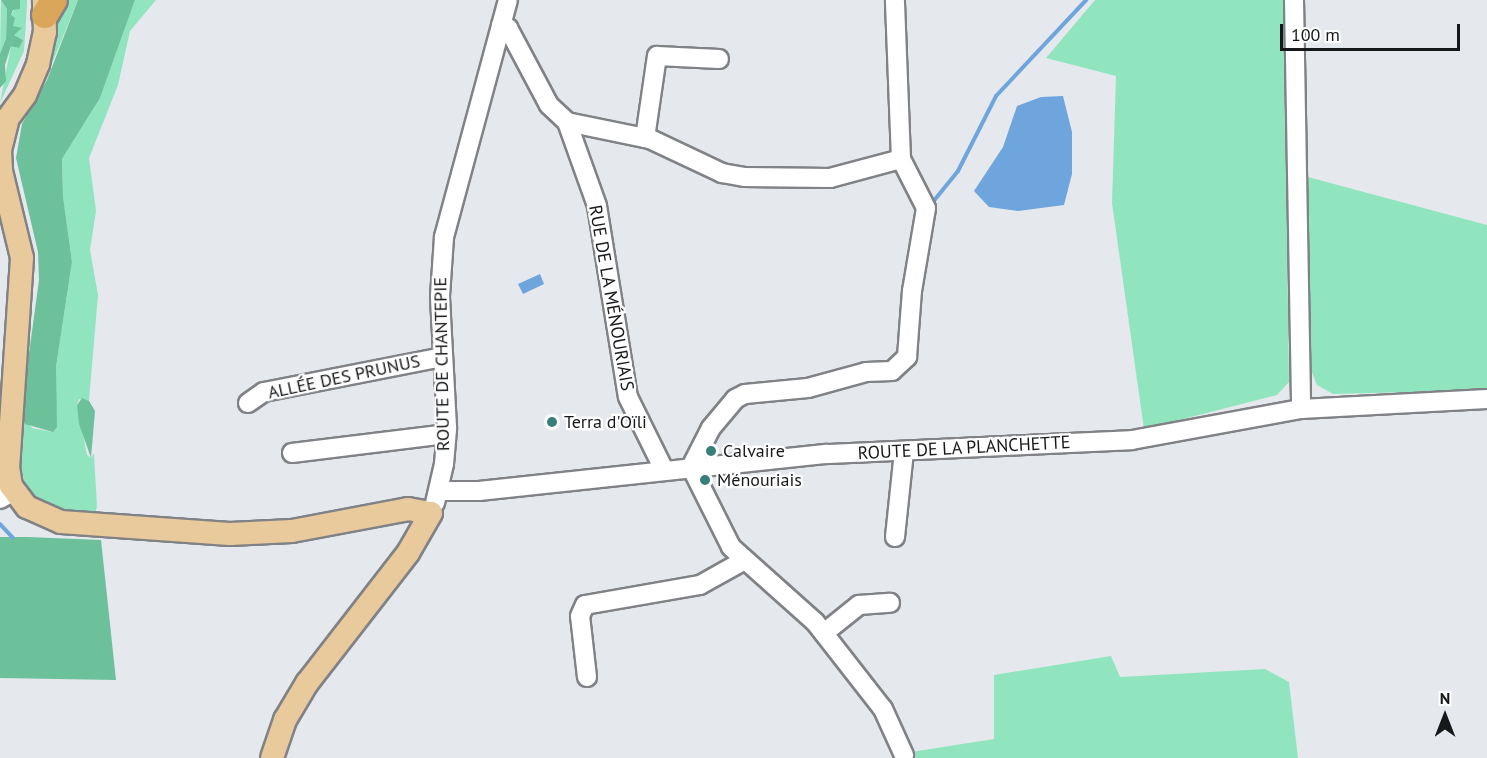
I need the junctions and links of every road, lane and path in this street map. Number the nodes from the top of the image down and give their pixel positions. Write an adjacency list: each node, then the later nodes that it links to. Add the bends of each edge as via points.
1 (508, 0): 5 (street, ROUTE DE CHANTEPIE)
2 (895, 0): 10 (street)
3 (1294, 0): 16 (street)
4 (48, 5): 8 (main road, via 38,64 26,95)
5 (501, 25): 7 (street, RUE DE LA MÉNOURIAIS, via 508,28 549,105); 13 (street, ROUTE DE CHANTEPIE, via 444,237 440,287)
6 (719, 59): 9 (street, via 657,56)
7 (567, 122): 9 (street); 21 (street, RUE DE LA MÉNOURIAIS, via 597,206 628,397)
8 (3, 125): 12 (main road, via 1,171)
9 (645, 138): 10 (street, via 722,172 744,177 830,178)
10 (901, 159): 20 (street, via 926,208 912,291 907,357 892,371 866,372 808,388 745,394 735,399 718,418)
11 (0, 206): 12 (main road)
12 (19, 236): 23 (main road, via 22,277)
13 (443, 357): 15 (street, ALLÉE DES PRUNUS, via 264,392); 17 (street, ROUTE DE CHANTEPIE)
14 (1487, 399): 16 (street, ROUTE DE LA PLANCHETTE)
15 (248, 403)
16 (1301, 409): 18 (street, ROUTE DE LA PLANCHETTE, via 1132,440)
17 (446, 434): 19 (street); 22 (street, ROUTE DE CHANTEPIE)
18 (904, 451): 20 (street, ROUTE DE LA PLANCHETTE); 25 (street)
19 (292, 453)
20 (691, 467): 21 (street, ROUTE DE LA PLANCHETTE); 26 (street, via 731,547)
21 (664, 470): 22 (street, ROUTE DE LA PLANCHETTE, via 468,492)
22 (439, 491): 24 (street, ROUTE DE CHANTEPIE)
23 (7, 495): 24 (main road, via 52,520 167,532 272,532 408,509)
24 (431, 513): 31 (main road, ROUTE DE CHANTEPIE, via 408,553 307,683 285,720)
25 (895, 537)
26 (743, 561): 28 (street); 29 (street, via 700,585 585,605 580,616)
27 (890, 603): 28 (street, via 859,605)
28 (824, 633): 30 (street, via 883,710)
29 (587, 677)
30 (904, 755)
31 (272, 758)

